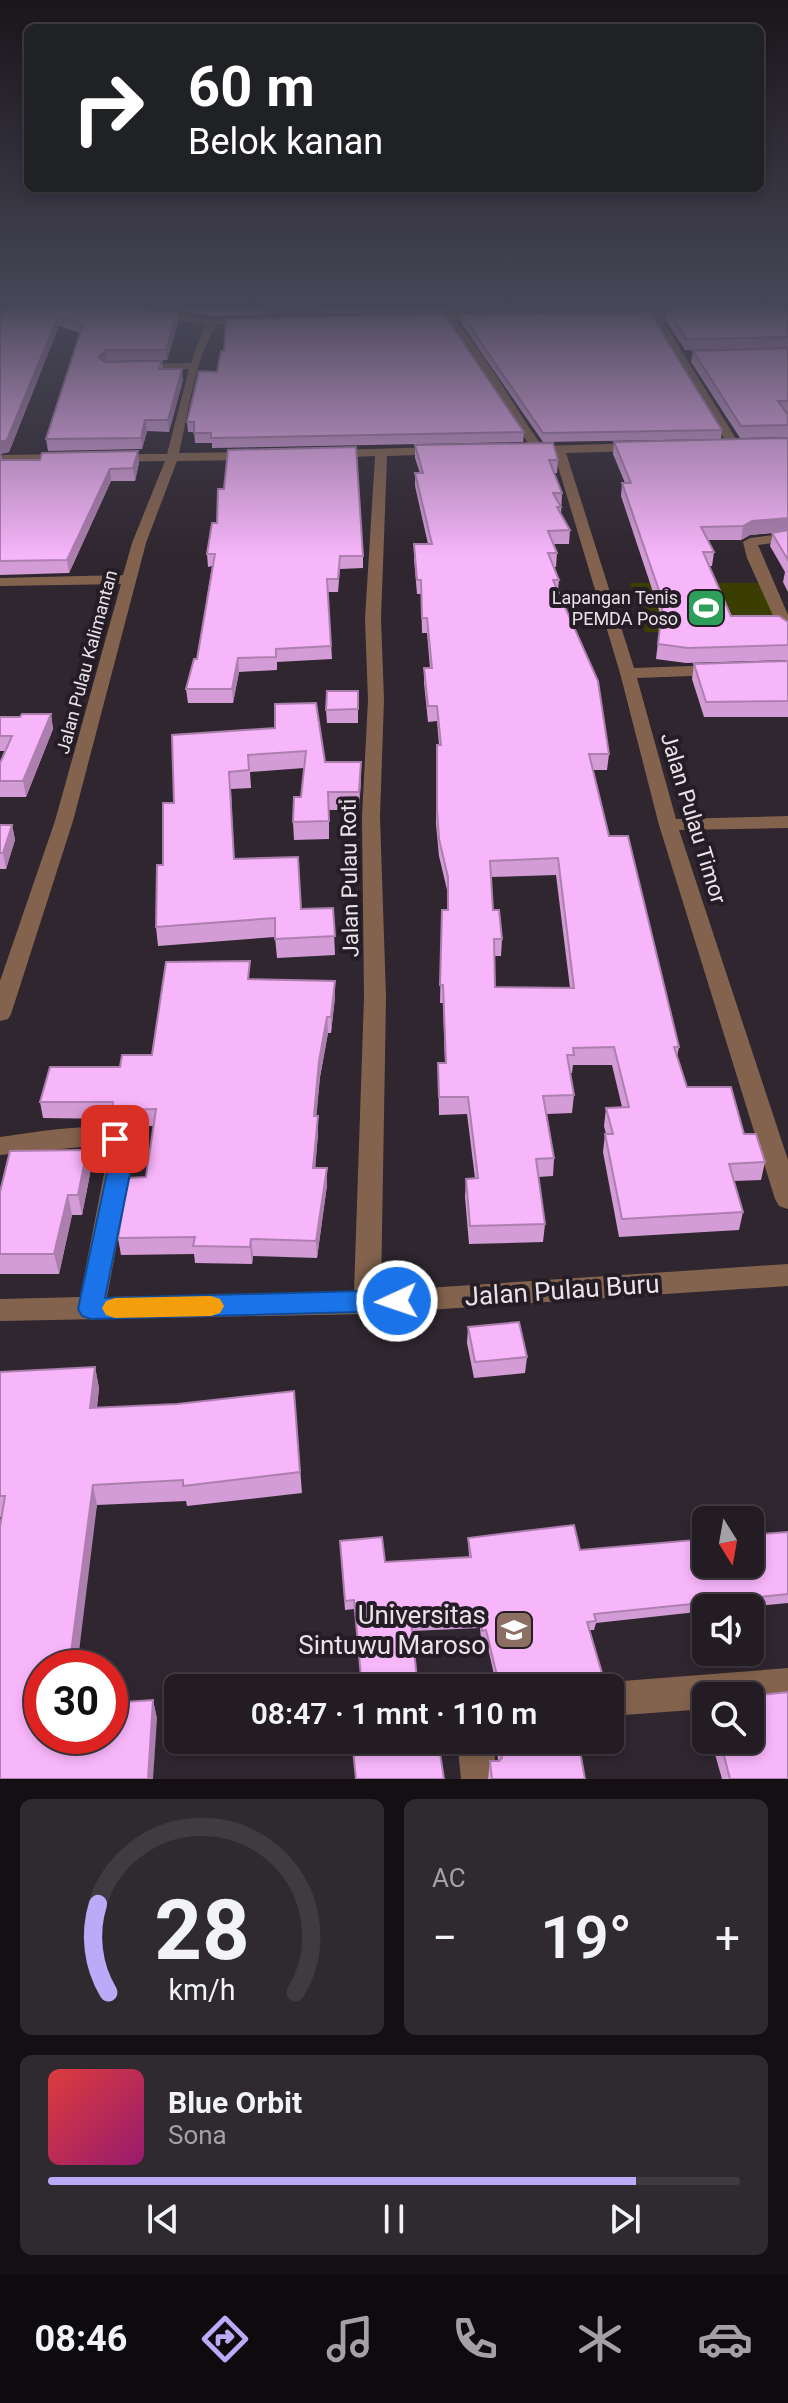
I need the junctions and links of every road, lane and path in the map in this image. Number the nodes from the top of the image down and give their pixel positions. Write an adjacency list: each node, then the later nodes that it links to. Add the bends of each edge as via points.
1 (189, 391): 15 (street, Jalan Pulau Kalimantan)
2 (499, 391): 6 (street)
3 (703, 391): 4 (street)
4 (734, 445)
5 (651, 447): 7 (street)
6 (538, 449): 7 (street); 8 (street)
7 (559, 449): 22 (street, Jalan Pulau Timor)
8 (515, 450)
9 (458, 451): 10 (street)
10 (381, 452): 11 (street); 29 (street, Jalan Pulau Roti, via 373,619 375,997)
11 (321, 454)
12 (261, 455): 15 (street)
13 (80, 458): 16 (street)
14 (94, 458): 15 (street)
15 (172, 458): 18 (street, Jalan Pulau Kalimantan)
16 (0, 459)
17 (788, 537): 20 (street, via 750,542)
18 (130, 579): 19 (street); 25 (street, Jalan Pulau Kalimantan, via 64,821)
19 (0, 582)
20 (788, 631)
21 (744, 669): 22 (street)
22 (628, 673): 24 (street, Jalan Pulau Timor)
23 (788, 822): 24 (street)
24 (668, 825): 27 (street, Jalan Pulau Timor)
25 (0, 1014)
26 (0, 1146): 30 (street, via 102,1136 121,1145)
27 (788, 1199)
28 (788, 1275): 29 (street, Jalan Pulau Buru)
29 (367, 1303): 30 (street, Jalan Pulau Buru)
30 (91, 1309): 31 (street, Jalan Pulau Buru)
31 (0, 1310)
32 (788, 1685): 33 (street)
33 (624, 1698)
34 (476, 1754): 35 (street)
35 (479, 1779)

